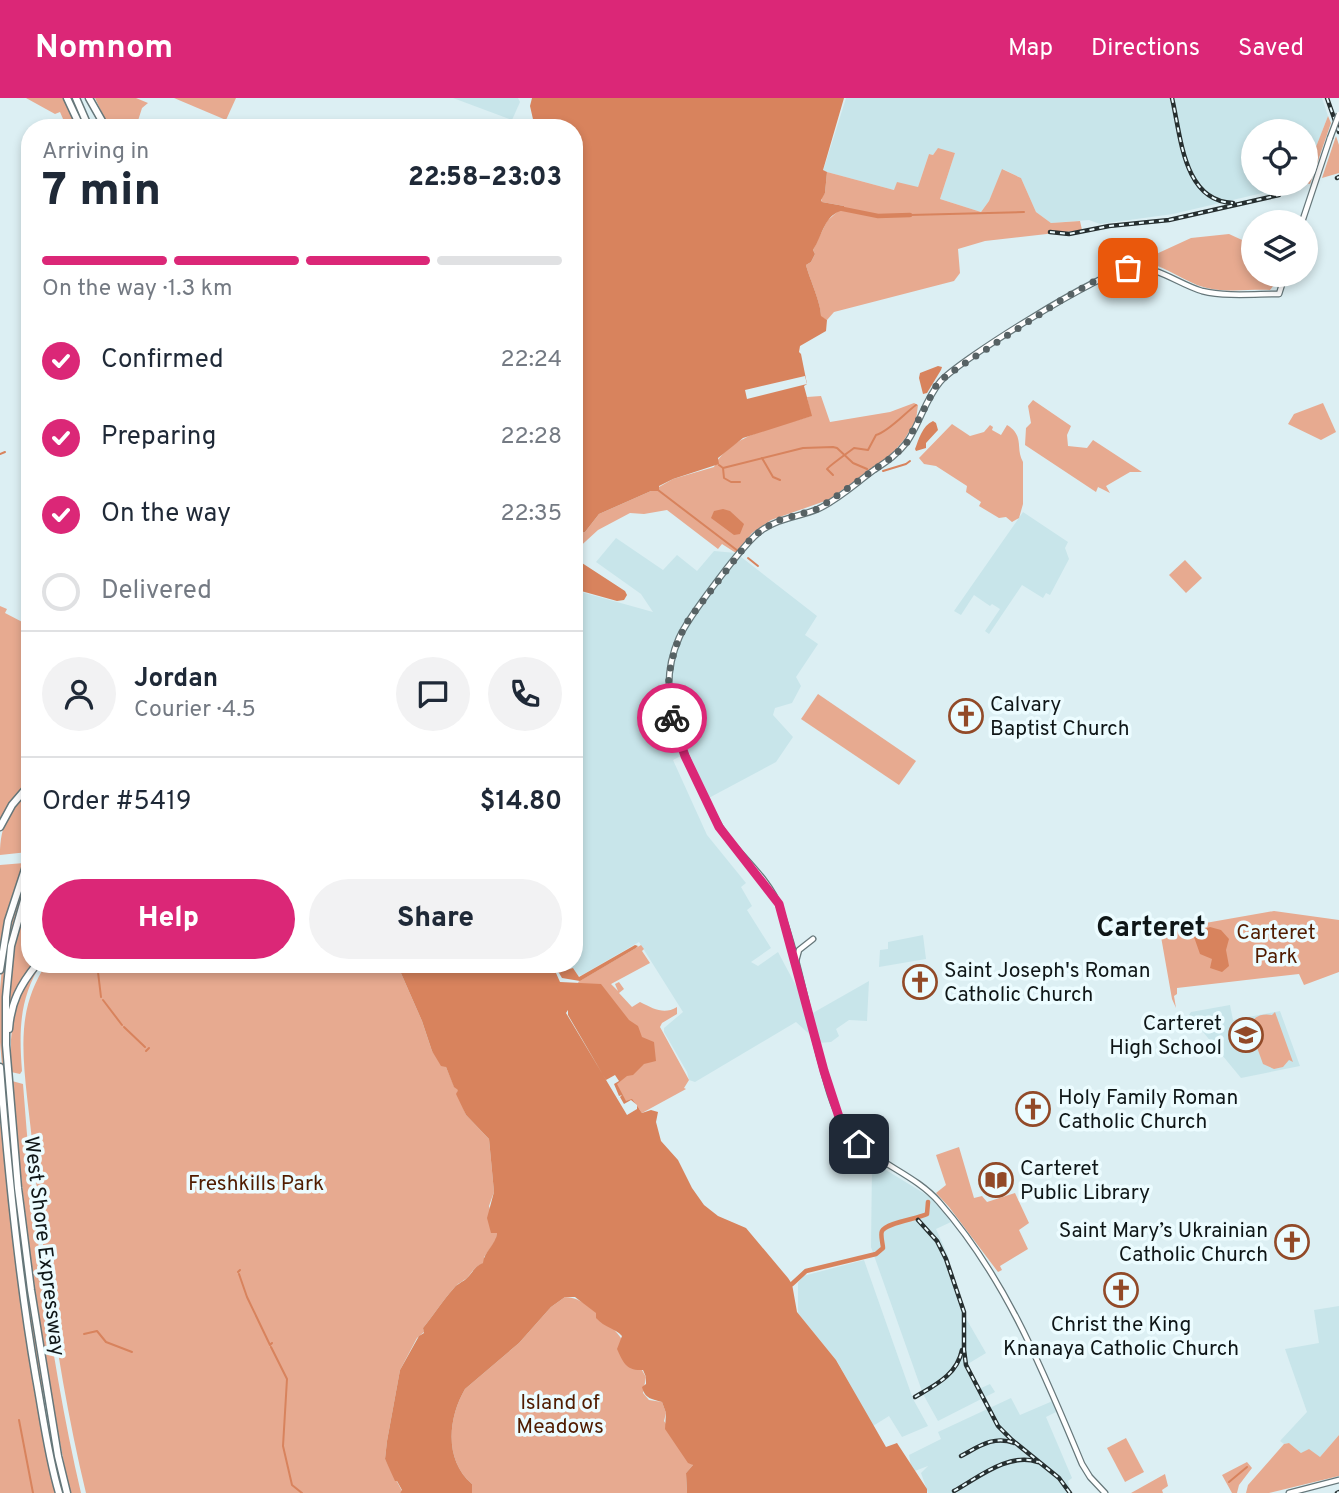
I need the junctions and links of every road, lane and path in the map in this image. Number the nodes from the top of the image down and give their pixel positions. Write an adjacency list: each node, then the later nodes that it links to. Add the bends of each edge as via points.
1 (68, 98): 5 (highway)
2 (76, 98): 6 (highway)
3 (89, 98): 7 (highway)
4 (1339, 114): 8 (main road, bridge)
5 (77, 119)
6 (85, 119)
7 (101, 119)
8 (1306, 210)
9 (1282, 287): 15 (main road, via 1279,294 1213,293 1147,268 1118,270 1066,297 947,375 895,455 818,509 776,521 756,534 689,619 671,663 671,716 719,827 779,904)
10 (21, 794): 11 (highway)
11 (0, 827)
12 (21, 880): 16 (highway)
13 (21, 908): 19 (highway, West Shore Expressway, via 8,972)
14 (813, 939): 15 (main road, via 799,950)
15 (796, 965): 25 (main road, via 839,1117 859,1144 933,1196 977,1253 1016,1313 1082,1464)
16 (0, 970)
17 (30, 973): 19 (highway, via 13,1001)
18 (0, 1067): 21 (highway, West Shore Expressway)
19 (9, 1084): 24 (highway, West Shore Expressway, via 32,1303)
20 (0, 1089): 21 (highway)
21 (3, 1113): 23 (highway, West Shore Expressway, via 28,1329)
22 (1339, 1480): 26 (main road)
23 (59, 1493)
24 (67, 1493)
25 (1105, 1493)
26 (1289, 1493)

